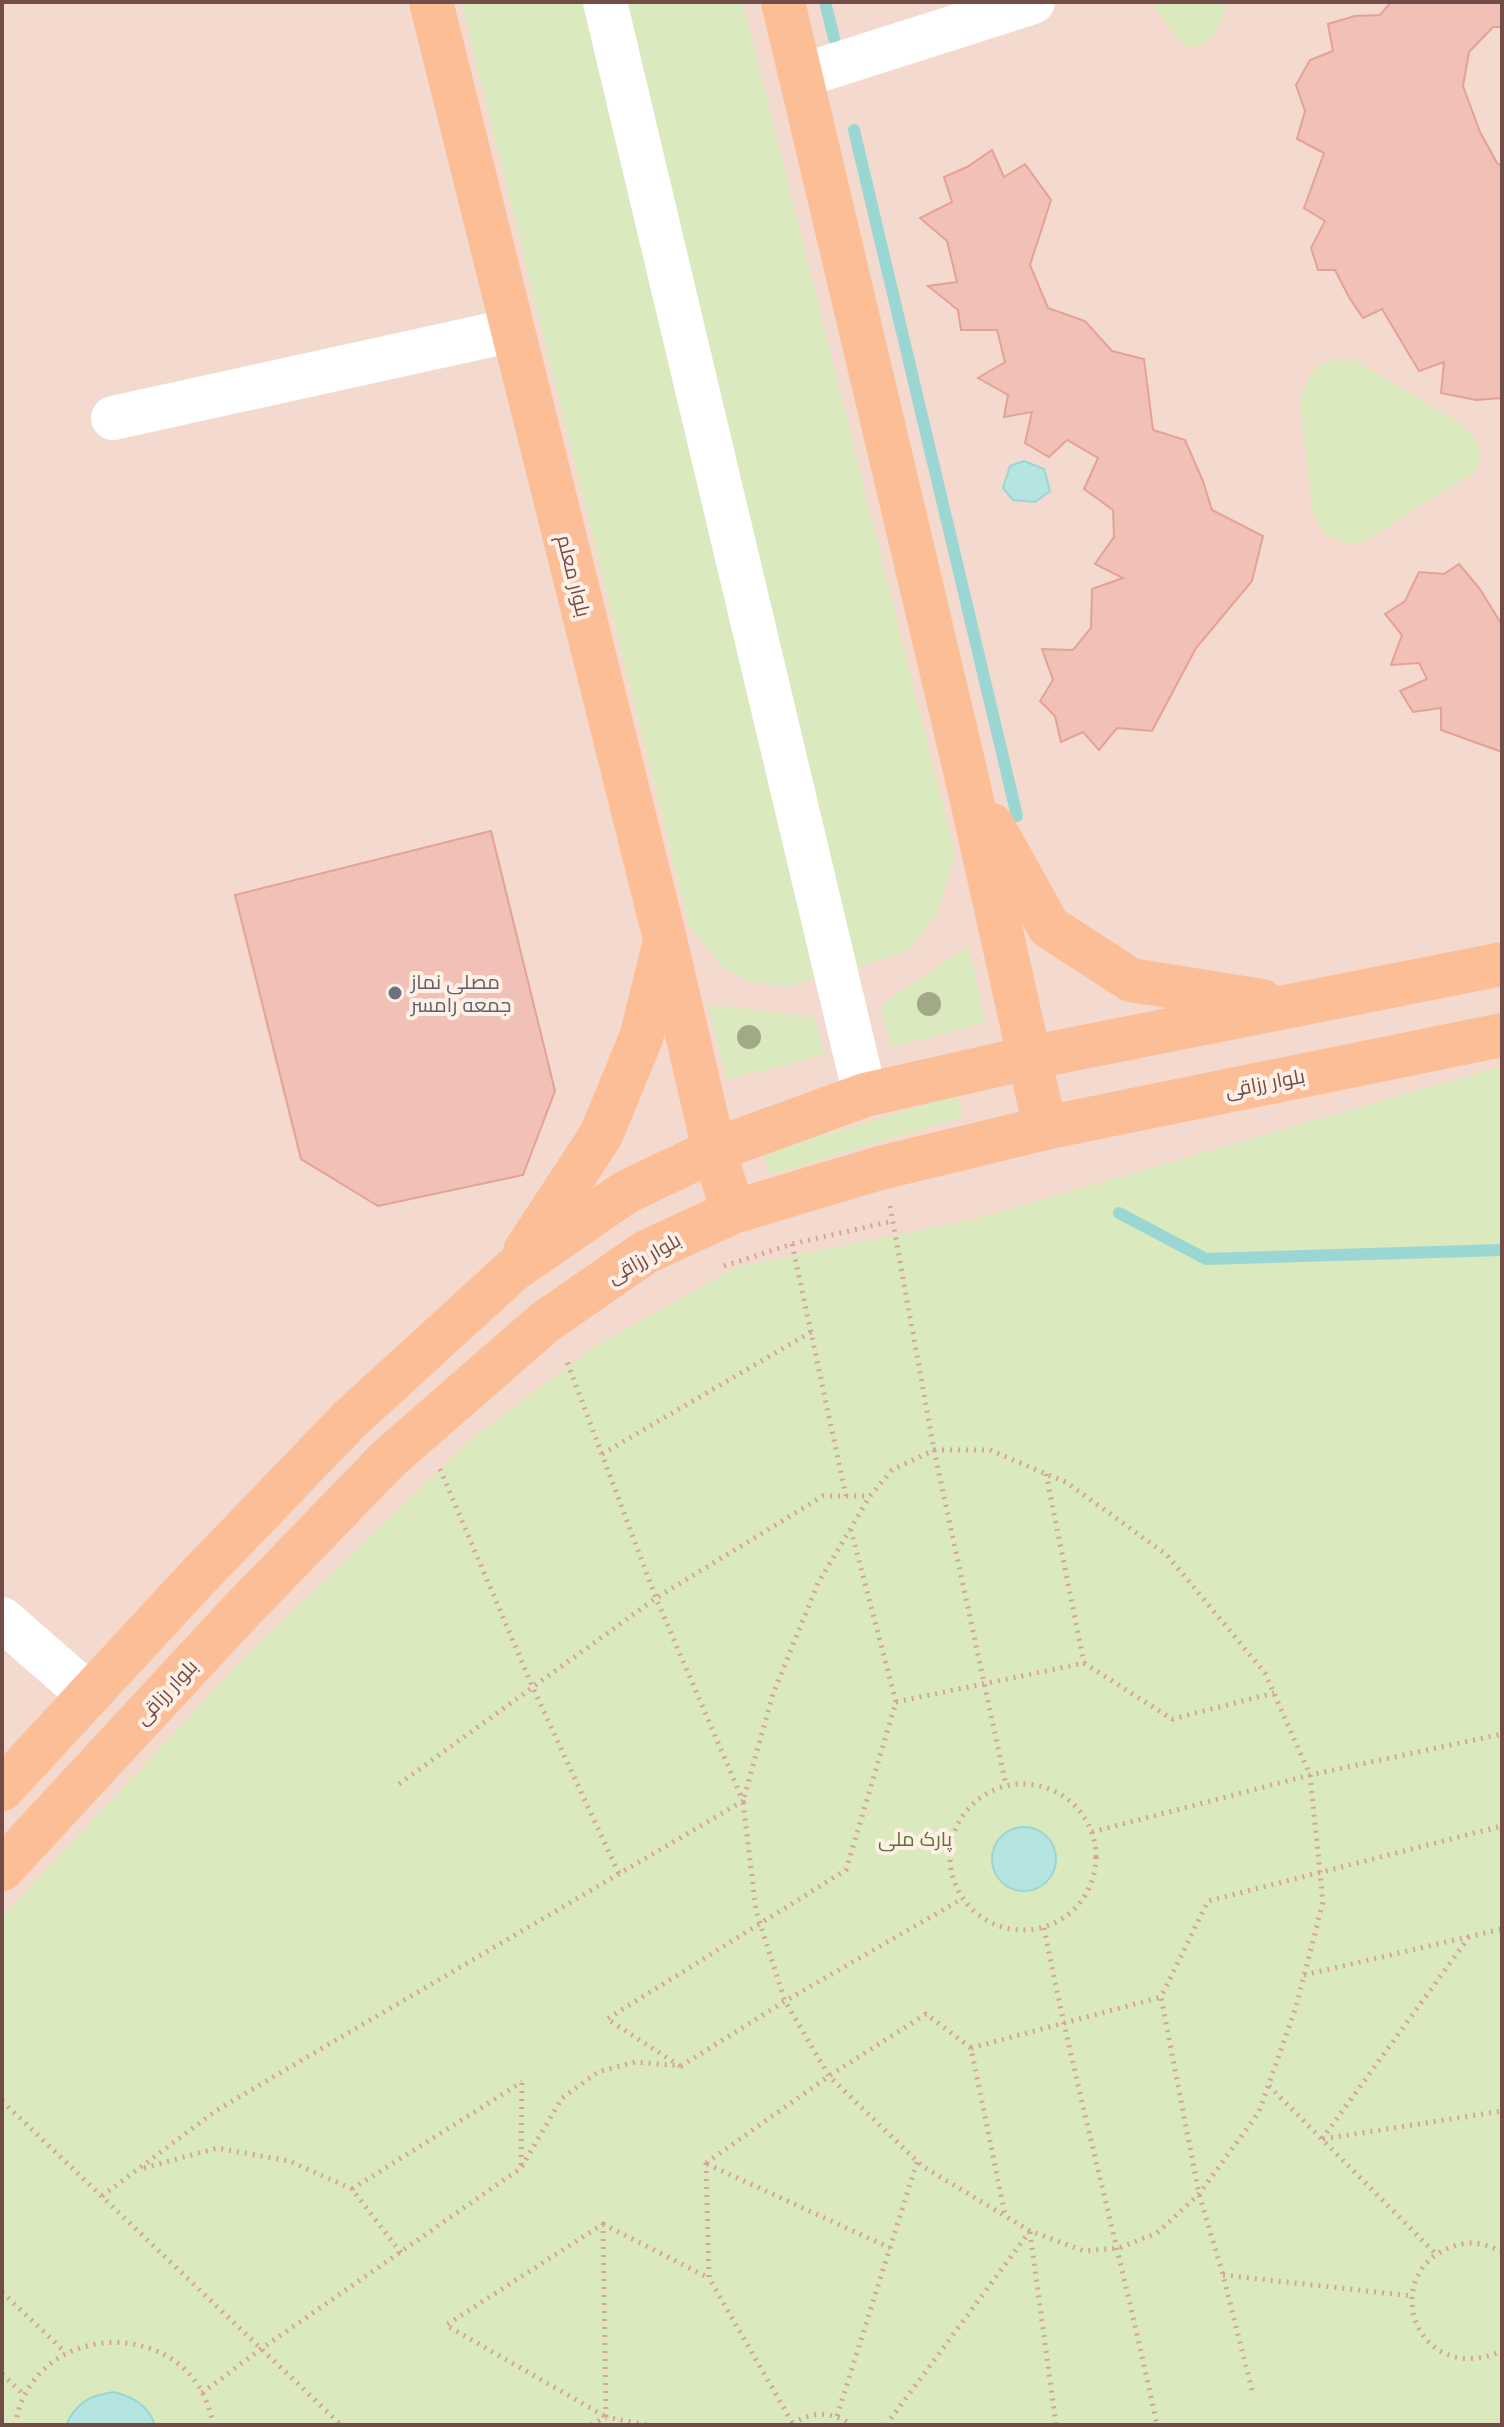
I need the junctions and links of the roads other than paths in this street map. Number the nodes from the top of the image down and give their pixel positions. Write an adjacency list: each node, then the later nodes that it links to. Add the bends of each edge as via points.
1 (431, 2): 6 (main road, بلوار معلم)
2 (605, 2): 14 (street)
3 (783, 2): 5 (main road)
4 (1033, 2): 5 (street)
5 (801, 76): 8 (main road)
6 (513, 330): 7 (street); 9 (main road, بلوار معلم)
7 (113, 418)
8 (968, 783): 11 (main road, via 1049,927 1131,980); 13 (main road)
9 (665, 939): 16 (main road, بلوار معلم); 18 (main road, via 641,1038 601,1135)
10 (1502, 964): 11 (main road)
11 (1288, 1005): 13 (main road)
12 (1502, 1035): 15 (main road, بلوار رزاقی)
13 (1028, 1058): 14 (main road); 15 (main road)
14 (865, 1095): 16 (main road)
15 (1045, 1128): 17 (main road, بلوار رزاقی, via 880,1168)
16 (714, 1150): 17 (main road, بلوار معلم); 18 (main road, via 626,1192)
17 (733, 1212): 22 (main road, بلوار رزاقی, via 646,1252 545,1322 388,1459)
18 (513, 1270): 20 (main road, via 349,1420)
19 (2, 1619): 20 (street)
20 (88, 1694): 21 (main road)
21 (2, 1789)
22 (2, 1869)

